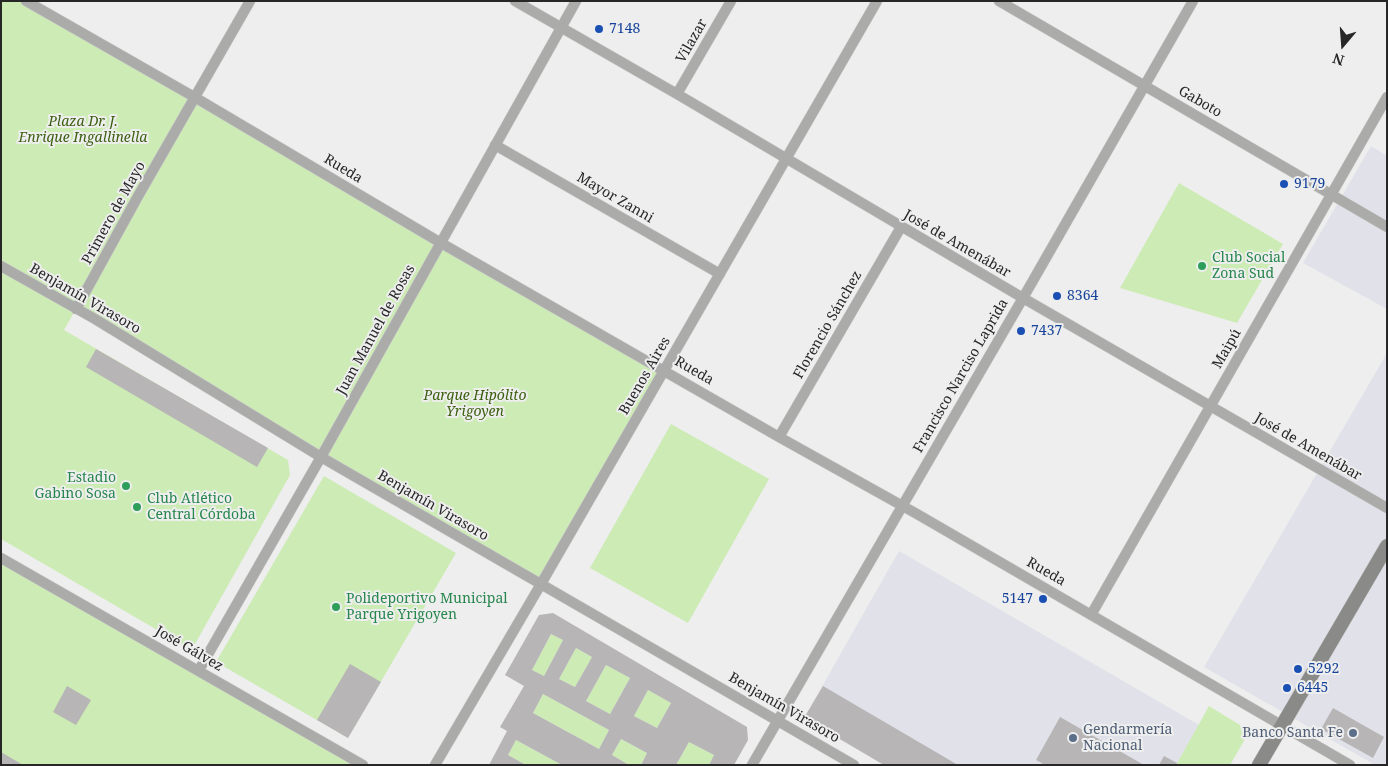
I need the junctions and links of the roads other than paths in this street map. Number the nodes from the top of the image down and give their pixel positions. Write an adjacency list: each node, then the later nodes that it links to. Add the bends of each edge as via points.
1 (26, 1): 13 (street, Rueda)
2 (250, 1): 13 (street, Primero de Mayo)
3 (515, 1): 9 (street, José de Amenábar)
4 (576, 1): 9 (street, Juan Manuel de Rosas)
5 (731, 1): 11 (street, Vilazar)
6 (877, 1): 15 (street, Buenos Aires)
7 (999, 1): 10 (street, Gaboto)
8 (1193, 1): 10 (street, Francisco Narciso Laprida)
9 (561, 27): 11 (street, José de Amenábar); 14 (street, Juan Manuel de Rosas)
10 (1144, 85): 16 (street, Gaboto); 22 (street, Francisco Narciso Laprida)
11 (677, 94): 15 (street, José de Amenábar)
12 (1387, 97): 16 (street, Maipú)
13 (196, 98): 19 (street, Rueda); 23 (street, Primero de Mayo)
14 (495, 145): 19 (street, Juan Manuel de Rosas); 21 (street, Mayor Zanni)
15 (786, 158): 17 (street, José de Amenábar); 21 (street, Buenos Aires)
16 (1331, 194): 18 (street, Gaboto); 25 (street, Maipú)
17 (901, 227): 22 (street, José de Amenábar); 26 (street, Florencio Sánchez)
18 (1387, 227)
19 (441, 243): 24 (street, Rueda); 27 (street, Juan Manuel de Rosas)
20 (1, 266): 23 (street, Benjamín Virasoro)
21 (720, 274): 24 (street, Buenos Aires)
22 (1023, 298): 25 (street, José de Amenábar); 28 (street, Francisco Narciso Laprida)
23 (76, 309): 27 (street, Benjamín Virasoro)
24 (664, 370): 26 (street, Rueda); 32 (street, Buenos Aires)
25 (1210, 407): 29 (street, José de Amenábar); 33 (street, Maipú)
26 (779, 437): 28 (street, Rueda)
27 (321, 457): 32 (street, Benjamín Virasoro); 34 (street, Juan Manuel de Rosas)
28 (902, 505): 33 (street, Rueda); 35 (street, Francisco Narciso Laprida)
29 (1387, 508)
30 (1387, 546): 36 (main road)
31 (1, 558): 34 (street, José Gálvez)
32 (541, 584): 35 (street, Benjamín Virasoro); 38 (street, Buenos Aires)
33 (1091, 615): 36 (street, Rueda)
34 (199, 670): 37 (street, José Gálvez)
35 (778, 720): 39 (street, Francisco Narciso Laprida); 40 (street, Benjamín Virasoro)
36 (1282, 726): 41 (main road); 42 (street, Rueda)
37 (363, 765)
38 (435, 765)
39 (752, 765)
40 (854, 765)
41 (1259, 765)
42 (1350, 765)

